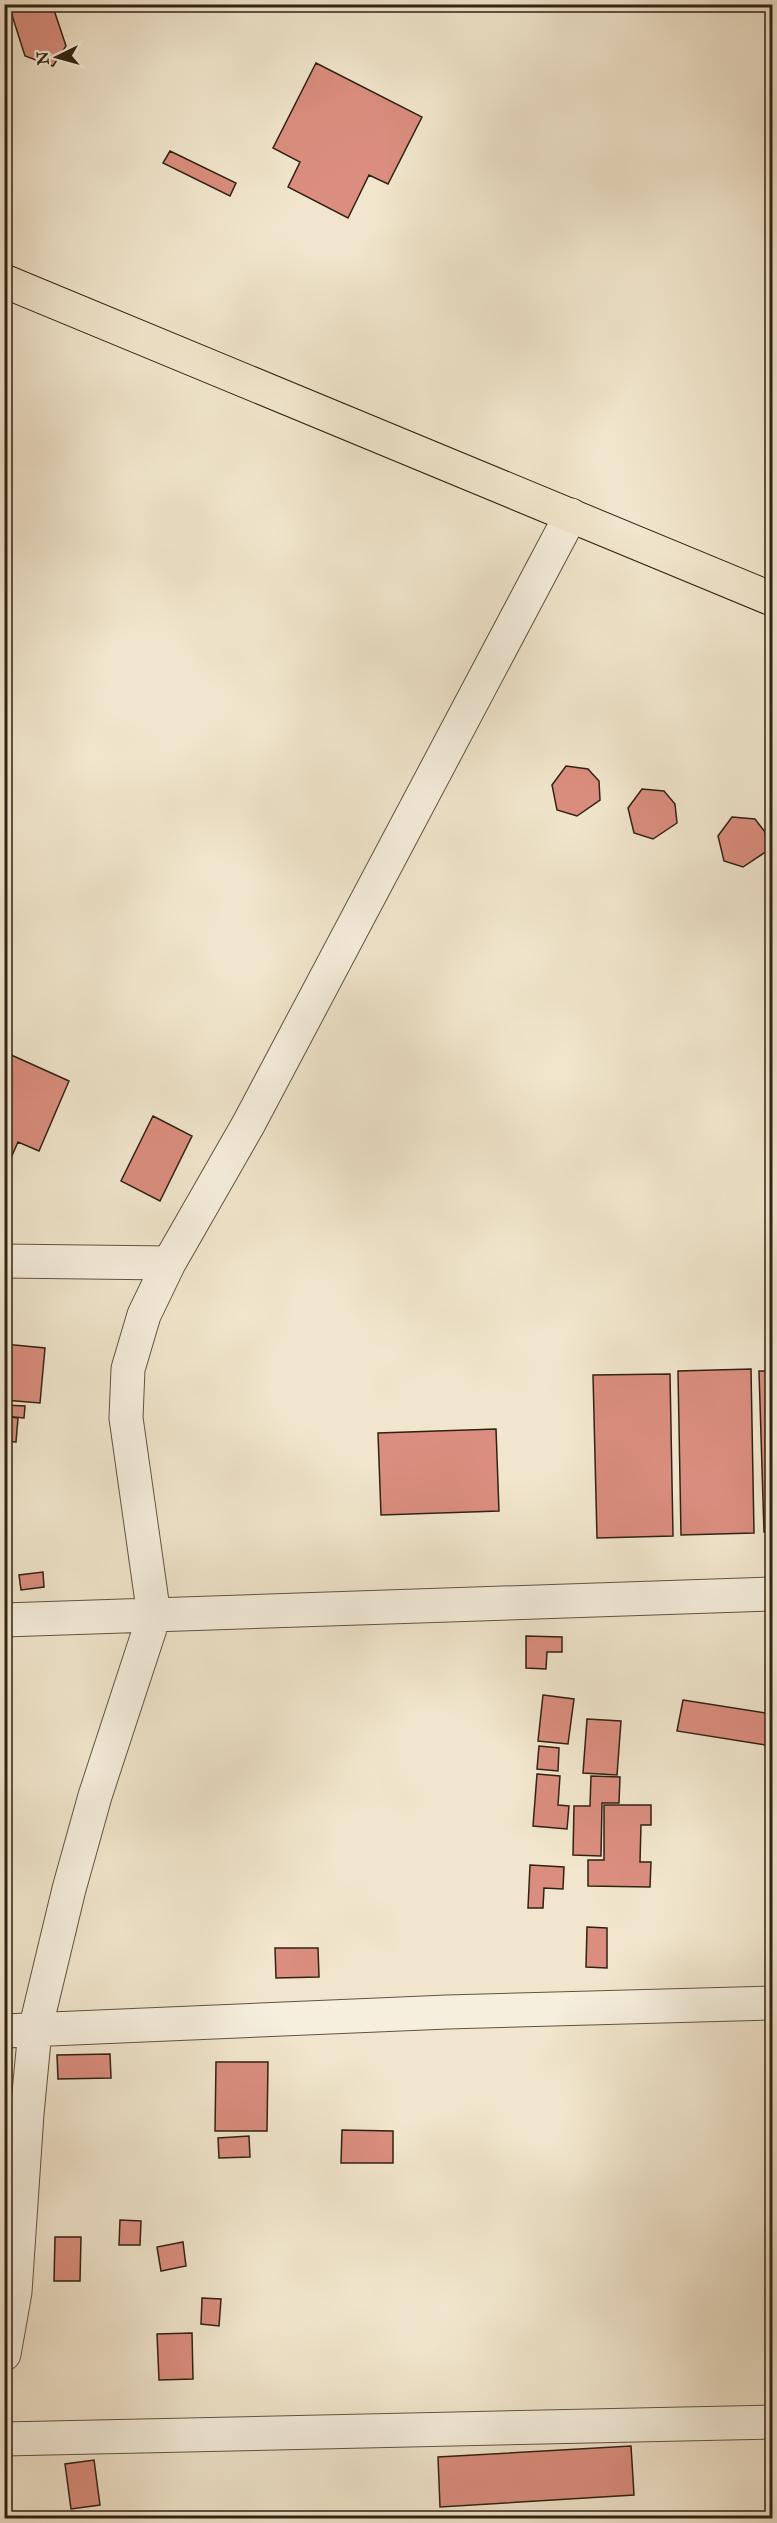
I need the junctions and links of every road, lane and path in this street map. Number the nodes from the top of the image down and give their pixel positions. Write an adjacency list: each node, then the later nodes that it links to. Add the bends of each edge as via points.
1 (4, 281): 2 (highway)
2 (571, 515): 3 (highway); 5 (street, via 248,1125)
3 (772, 599)
4 (4, 1261): 5 (street)
5 (169, 1263): 7 (street, via 144,1315 128,1369 126,1418)
6 (772, 1594): 7 (street)
7 (153, 1616): 8 (street); 10 (street)
8 (4, 1620)
9 (772, 2003): 10 (street, via 447,2012)
10 (20, 2031): 11 (street, via 27,2114 15,2292)
11 (4, 2354)
12 (772, 2422): 13 (street)
13 (4, 2439)

